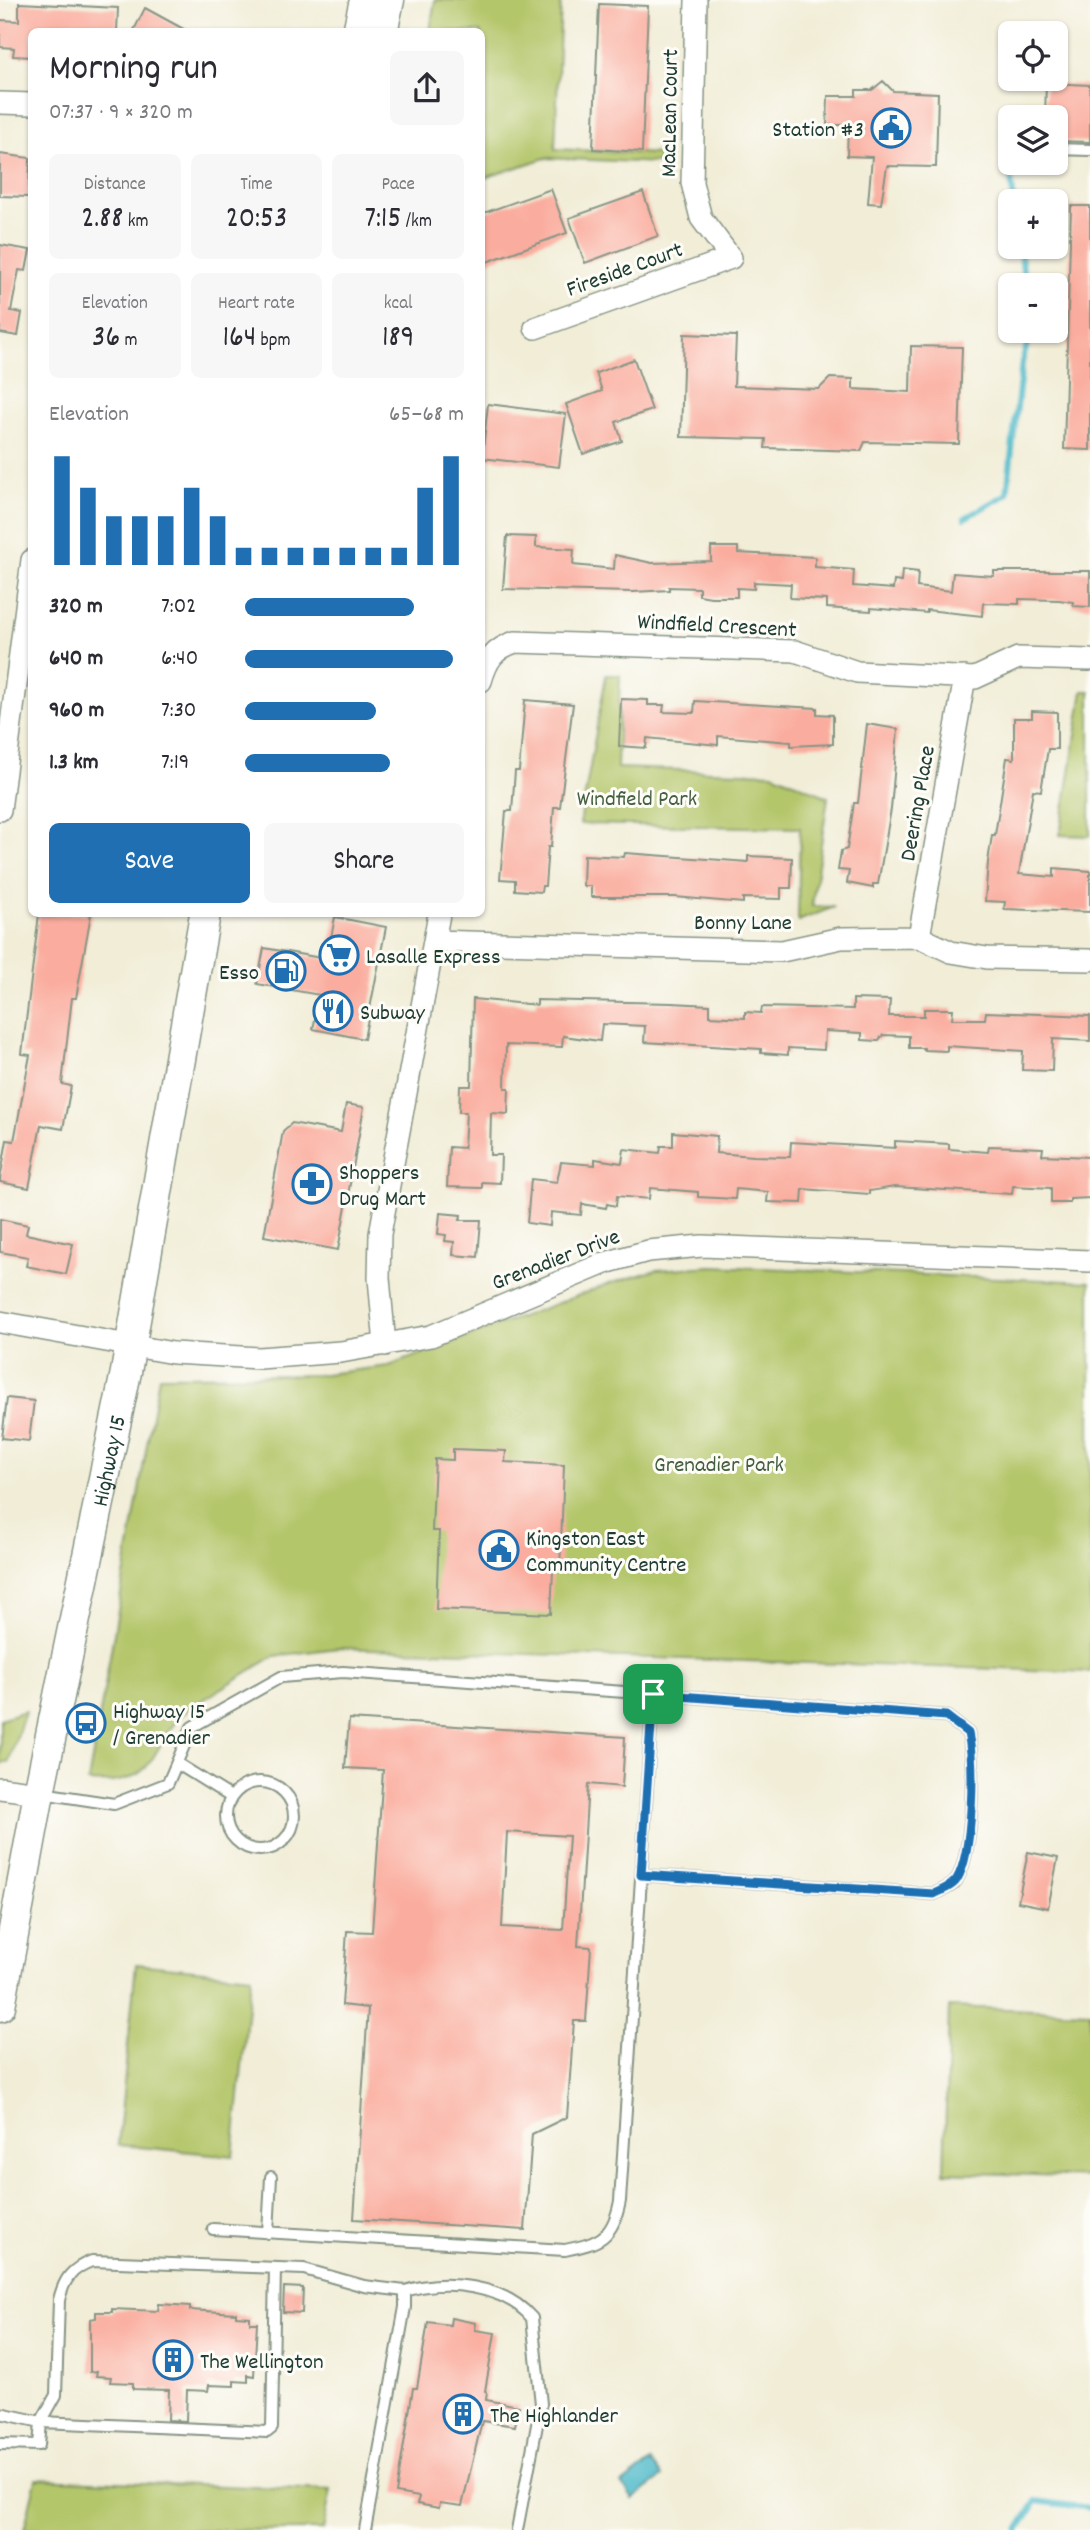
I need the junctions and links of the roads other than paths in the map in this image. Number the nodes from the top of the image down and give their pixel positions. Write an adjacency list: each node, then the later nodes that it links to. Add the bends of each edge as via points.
1 (365, 0): 4 (main road)
2 (389, 0): 5 (main road)
3 (696, 0): 10 (street, MacLean Court, via 692,183 701,218)
4 (359, 28)
5 (383, 28)
6 (0, 103): 7 (street)
7 (28, 104)
8 (1068, 149): 9 (lane)
9 (1090, 150)
10 (731, 258): 11 (street, Fireside Court)
11 (535, 328)
12 (28, 591): 16 (street)
13 (1090, 660): 15 (street, Windfield Crescent, via 1018,658 986,674)
14 (485, 670): 15 (street, Windfield Crescent, via 498,648 515,642 795,651 857,672)
15 (965, 677): 19 (street, Deering Place)
16 (0, 810)
17 (204, 917): 24 (main road, Highway 15)
18 (438, 917): 20 (street)
19 (919, 937): 20 (street, Bonny Lane, via 841,937 782,951); 21 (street, Bonny Lane, via 951,952 987,958)
20 (434, 941): 25 (street, via 380,1234)
21 (1090, 960)
22 (1090, 1261): 25 (street, Grenadier Drive, via 702,1246 648,1251 605,1263 431,1336)
23 (0, 1322): 24 (street, Grenadier Drive)
24 (130, 1345): 25 (street, Grenadier Drive, via 173,1353 258,1357); 29 (main road, Highway 15)
25 (386, 1345)
26 (653, 1694): 27 (lane, via 343,1672 281,1677 192,1727); 31 (lane); 31 (lane, via 946,1716 968,1733 973,1756 965,1862 955,1883 934,1894)
27 (178, 1764): 29 (lane, via 168,1783 114,1804); 30 (lane)
28 (0, 1788): 29 (street)
29 (39, 1793): 32 (main road, Highway 15)
30 (231, 1797): 30 (lane, via 226,1819 235,1840 256,1850 286,1837 292,1827 292,1804 277,1787 247,1784)
31 (641, 1875): 35 (lane, via 615,2224 592,2245 565,2250)
32 (0, 2006)
33 (271, 2177): 35 (lane)
34 (213, 2229): 35 (lane)
35 (268, 2232)
36 (275, 2268): 37 (lane, via 304,2269 365,2286); 39 (lane, via 92,2261 79,2265 62,2286 56,2395); 39 (lane, via 274,2399 272,2428 267,2432)
37 (405, 2291): 41 (lane); 42 (lane, via 423,2285 479,2289 509,2298 532,2318 541,2404)
38 (0, 2413): 39 (lane)
39 (41, 2422): 40 (lane, via 39,2445)
40 (0, 2444)
41 (365, 2530)
42 (517, 2530)

